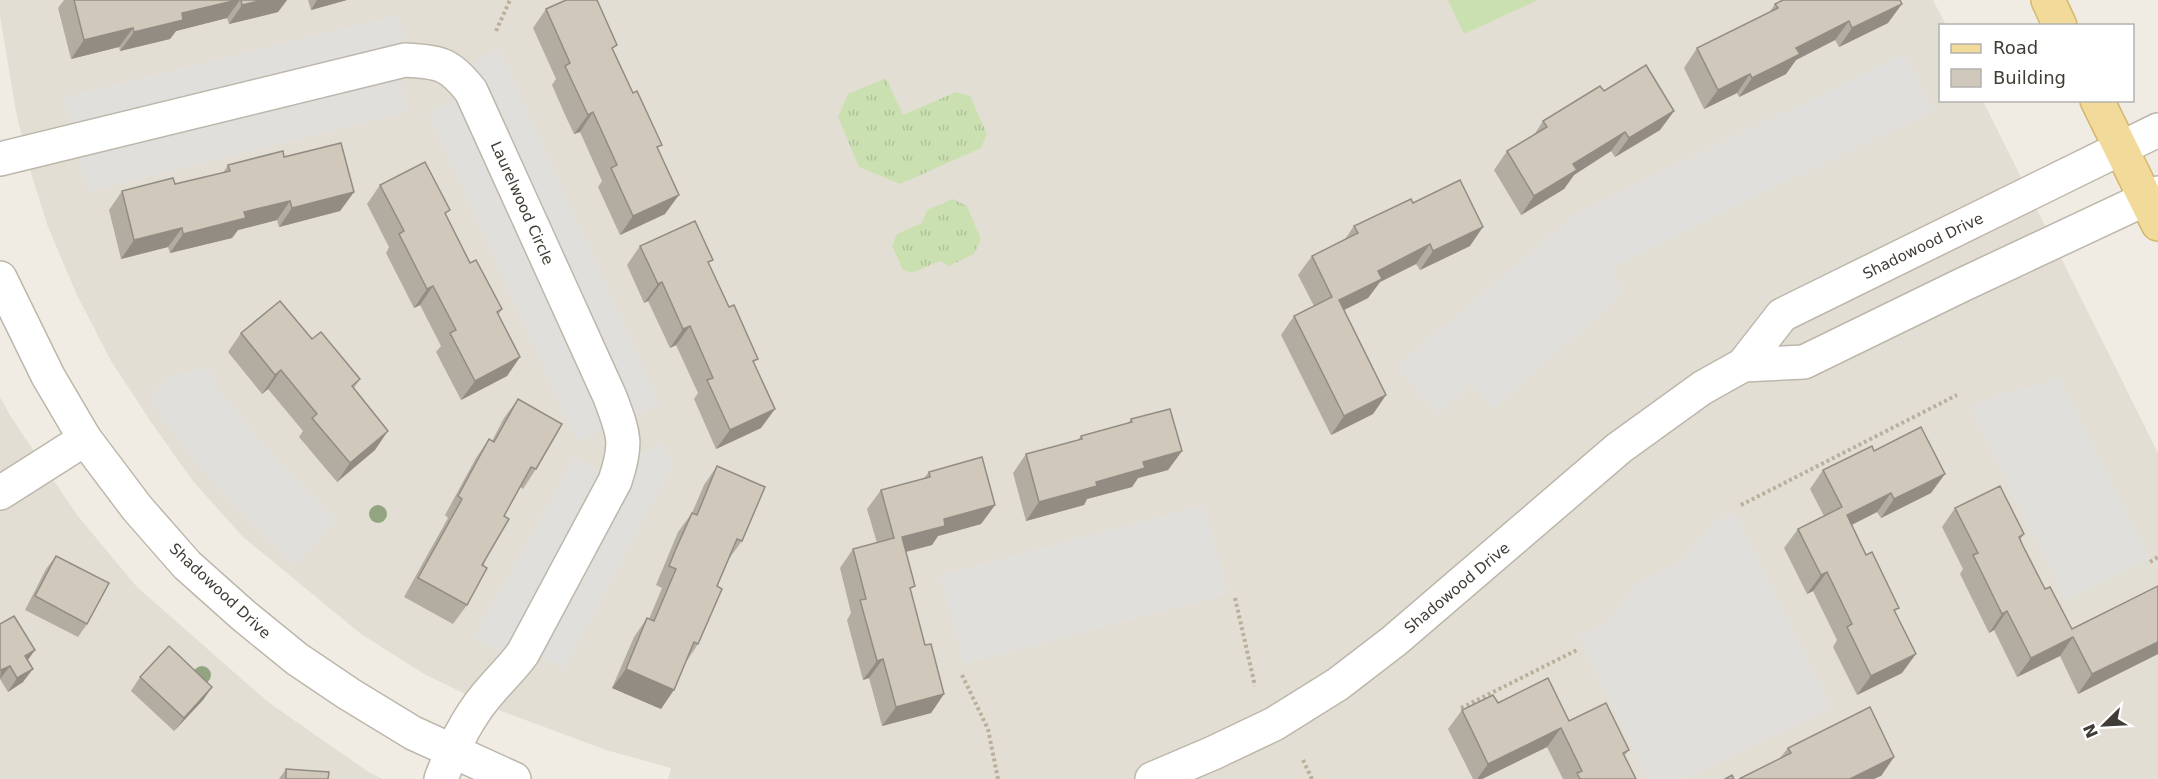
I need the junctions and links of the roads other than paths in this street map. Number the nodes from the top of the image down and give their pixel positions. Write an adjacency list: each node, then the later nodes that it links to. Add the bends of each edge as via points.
1 (2048, 0): 2 (main road)
2 (2060, 24)
3 (2098, 102): 5 (main road)
4 (2158, 130): 5 (street, Shadowood Drive)
5 (2121, 148): 7 (main road); 9 (street, Shadowood Drive, via 1782,315)
6 (0, 159): 12 (street, Laurelwood Circle, via 405,60 436,62 457,74 471,91 610,397 624,441 615,481 524,653 484,699)
7 (2154, 205): 9 (street, Shadowood Drive, via 1962,285 1804,362)
8 (0, 278): 10 (street, Shadowood Drive, via 48,376)
9 (1743, 365): 14 (street, Shadowood Drive, via 1702,388 1619,448 1394,641 1338,684 1274,724)
10 (85, 439): 11 (street); 12 (street, Shadowood Drive, via 187,565 297,659 413,733)
11 (0, 493)
12 (446, 765): 13 (street, Shadowood Drive)
13 (514, 779)
14 (1152, 779)

